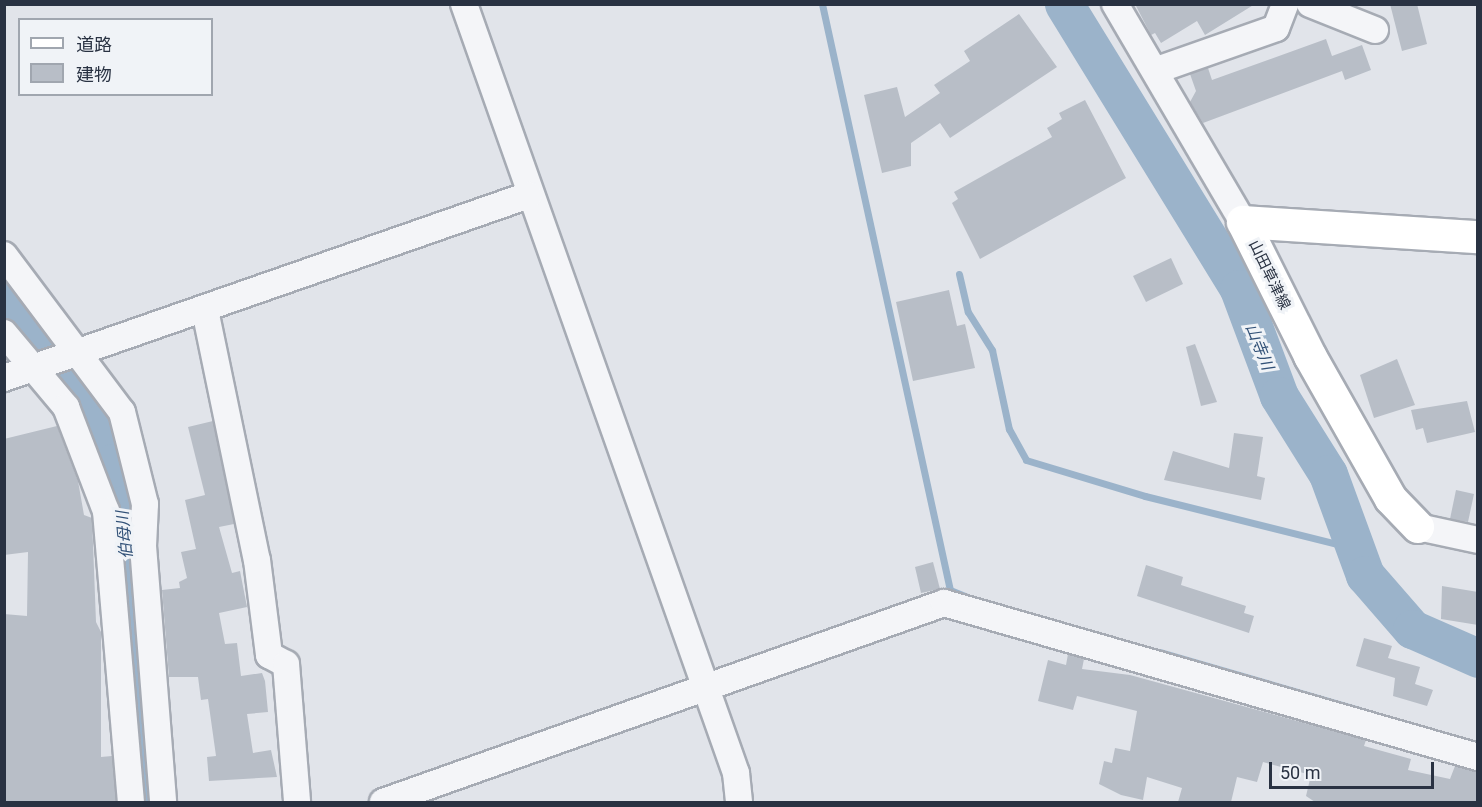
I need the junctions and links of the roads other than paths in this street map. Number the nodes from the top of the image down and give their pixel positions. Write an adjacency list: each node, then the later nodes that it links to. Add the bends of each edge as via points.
1 (464, 4): 7 (street)
2 (1115, 4): 6 (street)
3 (1285, 4): 6 (street, via 1276,28)
4 (1310, 4): 5 (street)
5 (1375, 30)
6 (1157, 70): 8 (street)
7 (529, 195): 11 (street); 19 (street)
8 (1243, 222): 9 (main road, 山田草津線); 15 (main road, 山田草津線, via 1310,356 1391,499)
9 (1478, 237)
10 (4, 255): 13 (street)
11 (205, 310): 13 (street); 23 (street, via 257,560 269,655 286,664)
12 (4, 333): 13 (street)
13 (54, 361): 14 (street); 17 (street, via 112,396 133,450 145,504); 18 (street, via 66,407 106,511)
14 (4, 378)
15 (1418, 526): 16 (street)
16 (1478, 540)
17 (153, 670): 18 (street); 22 (street)
18 (119, 674): 21 (street)
19 (705, 689): 20 (street, via 944,603); 24 (street); 25 (street, via 736,773)
20 (1478, 757)
21 (131, 802)
22 (163, 802)
23 (297, 802)
24 (383, 802)
25 (739, 802)

